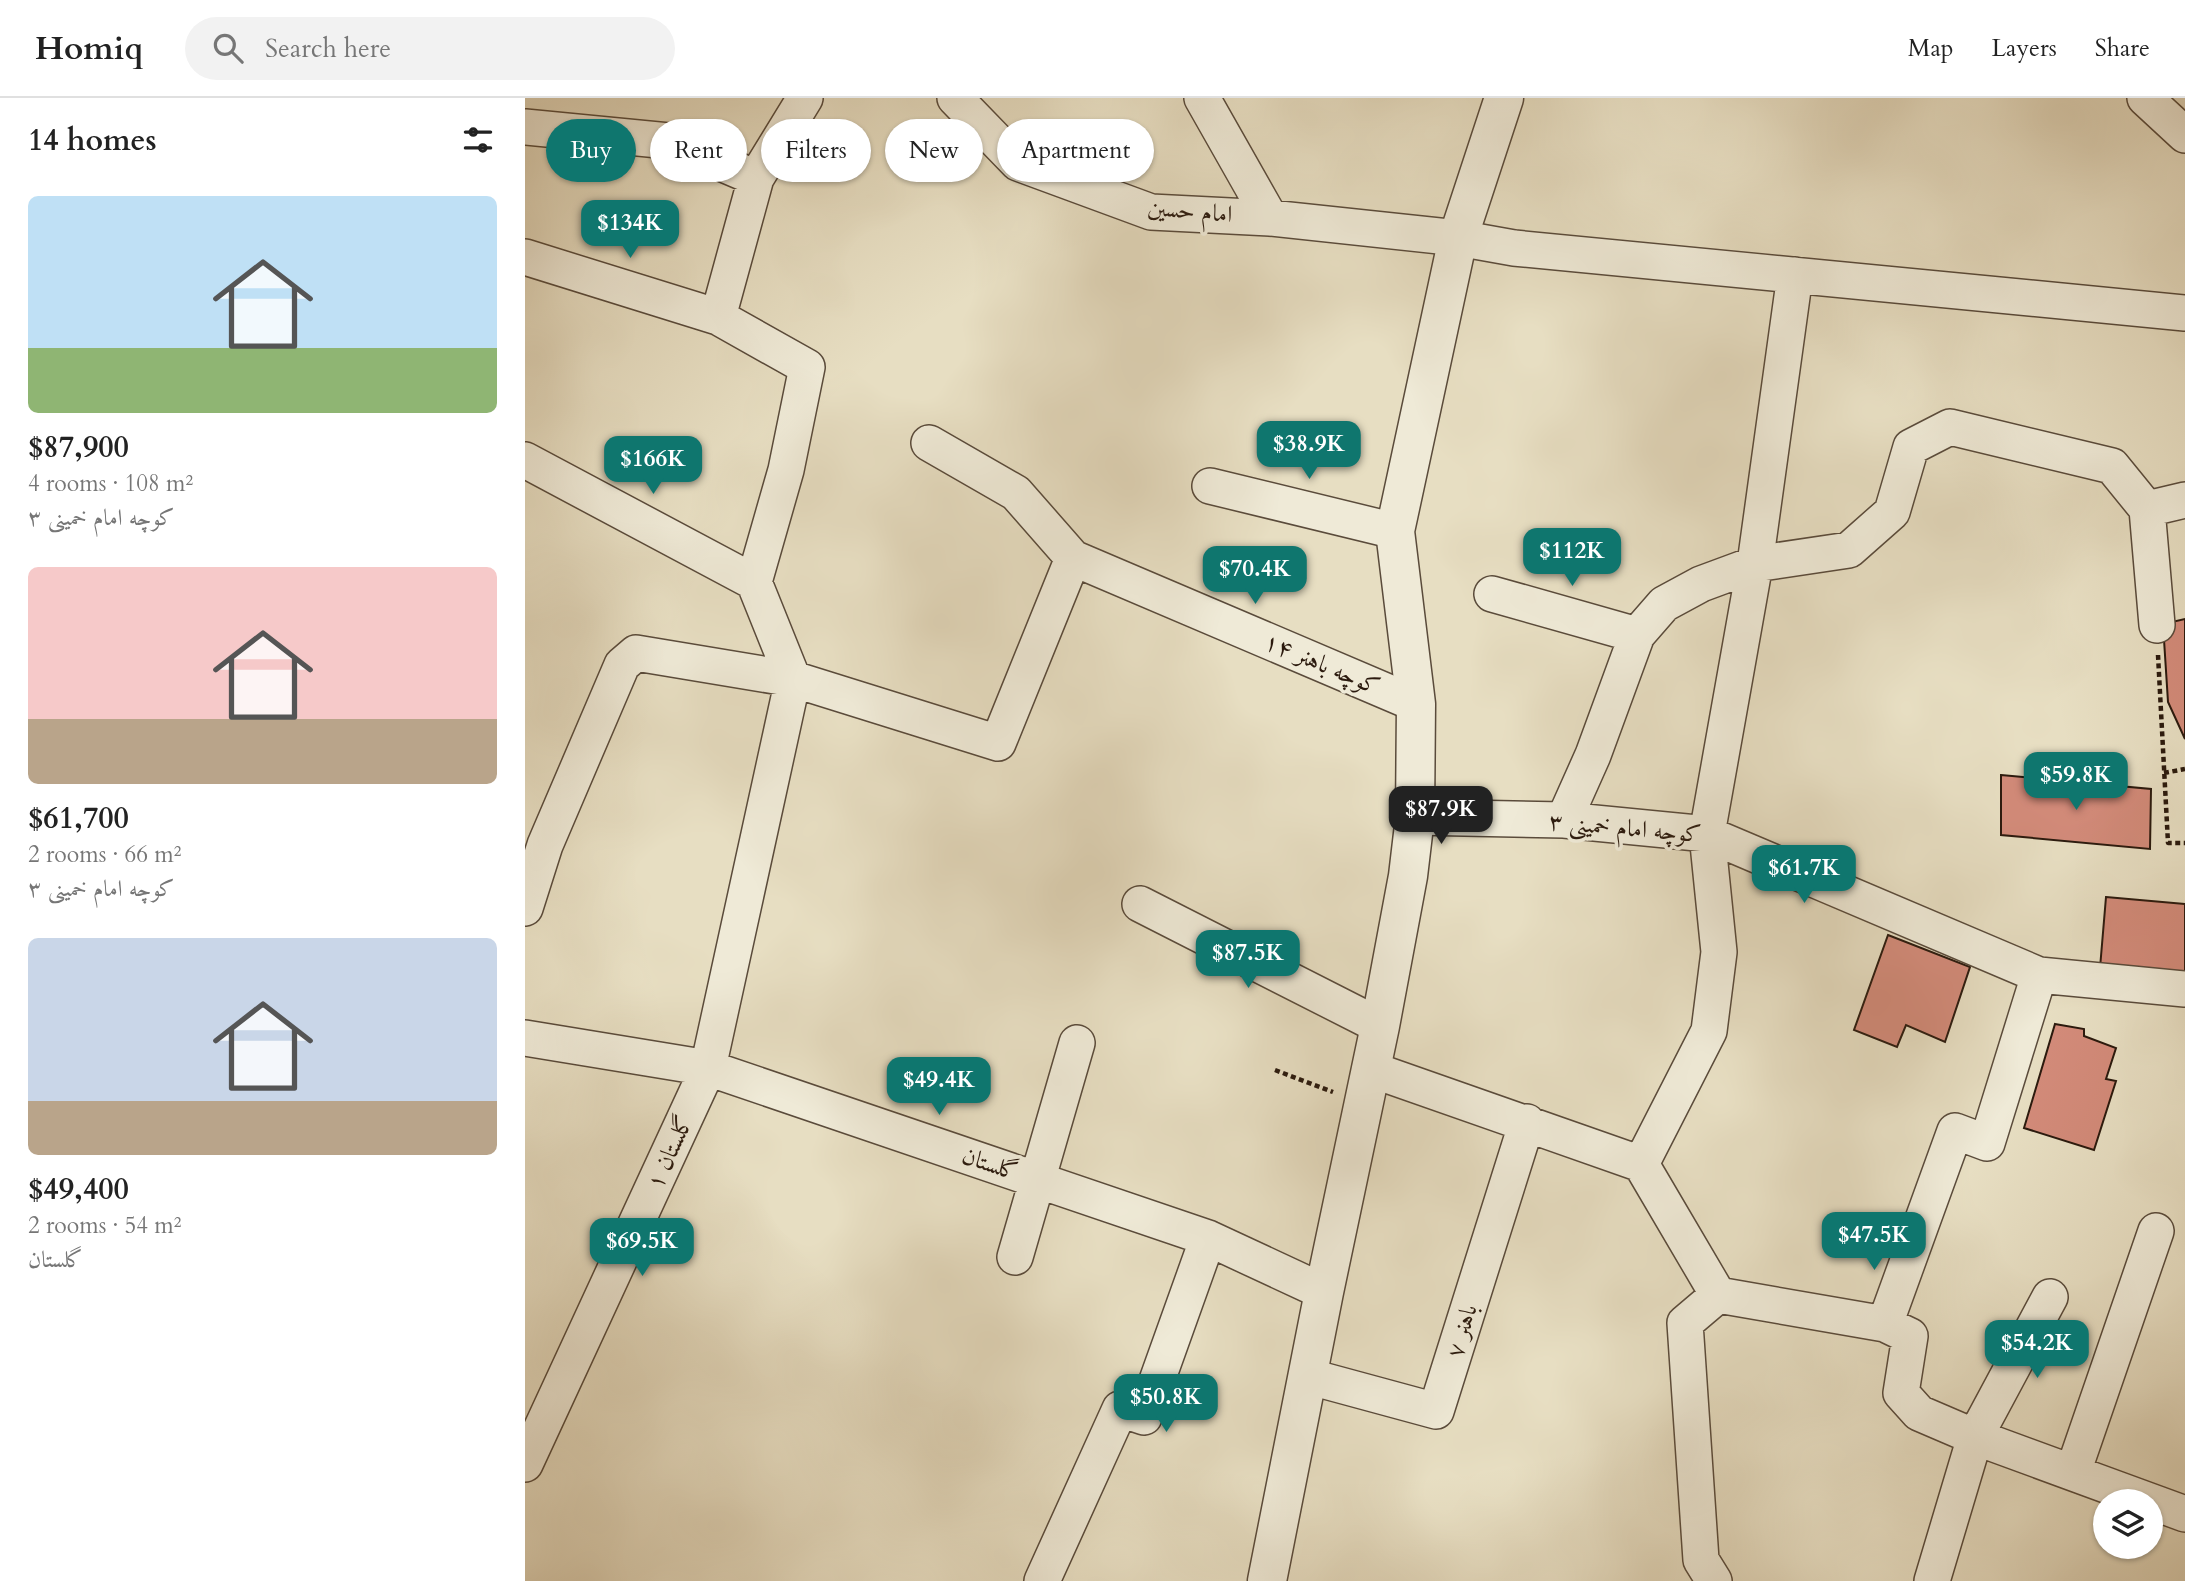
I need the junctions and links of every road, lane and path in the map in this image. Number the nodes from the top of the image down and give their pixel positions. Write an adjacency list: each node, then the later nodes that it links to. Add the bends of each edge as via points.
1 (805, 98): 8 (street)
2 (955, 98): 9 (street, امام حسین, via 1018,163 1151,212)
3 (1202, 98): 9 (street)
4 (1504, 98): 10 (street)
5 (2145, 98): 7 (street)
6 (525, 127): 8 (street, via 669,141)
7 (2185, 135)
8 (756, 177): 14 (street)
9 (1270, 218): 10 (street, امام حسین)
10 (1458, 238): 12 (street, امام حسین, via 1514,248); 20 (street)
11 (525, 257): 14 (street)
12 (1795, 275): 13 (street, امام حسین); 22 (street)
13 (2185, 313)
14 (718, 317): 23 (street, via 807,366 786,470)
15 (929, 443): 21 (street, via 1016,493)
16 (525, 460): 23 (street)
17 (1210, 485): 20 (street)
18 (2185, 500): 19 (street)
19 (2147, 509): 22 (street, via 2112,466 1950,427 1911,447 1892,512 1849,550); 25 (street)
20 (1395, 531): 28 (street)
21 (1073, 558): 27 (street, via 998,743); 28 (street, کوچه باهنر ۱۴)
22 (1755, 564): 26 (street, via 1664,604); 33 (street)
23 (754, 583): 27 (street)
24 (1492, 594): 26 (street)
25 (2157, 625): 30 (path)
26 (1637, 635): 32 (street)
27 (793, 679): 36 (street, via 636,653 622,665 545,845); 42 (street, گلستان ۱)
28 (1416, 704): 31 (street)
29 (2185, 769): 30 (path)
30 (2164, 773): 34 (path, via 2168,843)
31 (1415, 817): 32 (street, کوچه امام خمینی ۳); 39 (street)
32 (1564, 820): 33 (street, کوچه امام خمینی ۳)
33 (1707, 834): 37 (street, کوچه امام خمینی ۳); 46 (street, via 1719,952 1709,1031)
34 (2185, 843)
35 (1140, 904): 39 (street)
36 (525, 908)
37 (2039, 975): 38 (street, کوچه امام خمینی ۳); 54 (street, via 1987,1143 1955,1131)
38 (2185, 989)
39 (1380, 1026): 44 (street)
40 (525, 1038): 42 (street, گلستان)
41 (1077, 1043): 47 (street)
42 (708, 1068): 47 (street, گلستان); 57 (street, گلستان ۱)
43 (1275, 1070): 44 (path)
44 (1366, 1086): 45 (street); 51 (street)
45 (1527, 1122): 46 (street); 55 (street, باهنر ۷, via 1436,1412)
46 (1641, 1164): 52 (street)
47 (1037, 1180): 49 (street, گلستان); 50 (street)
48 (2156, 1231): 58 (street)
49 (1207, 1238): 51 (street, گلستان); 60 (street, via 1144,1417 1120,1409)
50 (1015, 1257)
51 (1324, 1292): 55 (street)
52 (1718, 1295): 54 (street); 62 (street, via 1685,1323 1700,1560)
53 (2050, 1297): 56 (street)
54 (1885, 1324): 56 (street, via 1910,1336 1901,1393 1919,1413)
55 (1307, 1376): 61 (street)
56 (1975, 1437): 58 (street); 63 (street)
57 (525, 1464)
58 (2073, 1472): 59 (street)
59 (2185, 1514)
60 (1042, 1581)
61 (1267, 1581)
62 (1714, 1581)
63 (1932, 1581)

